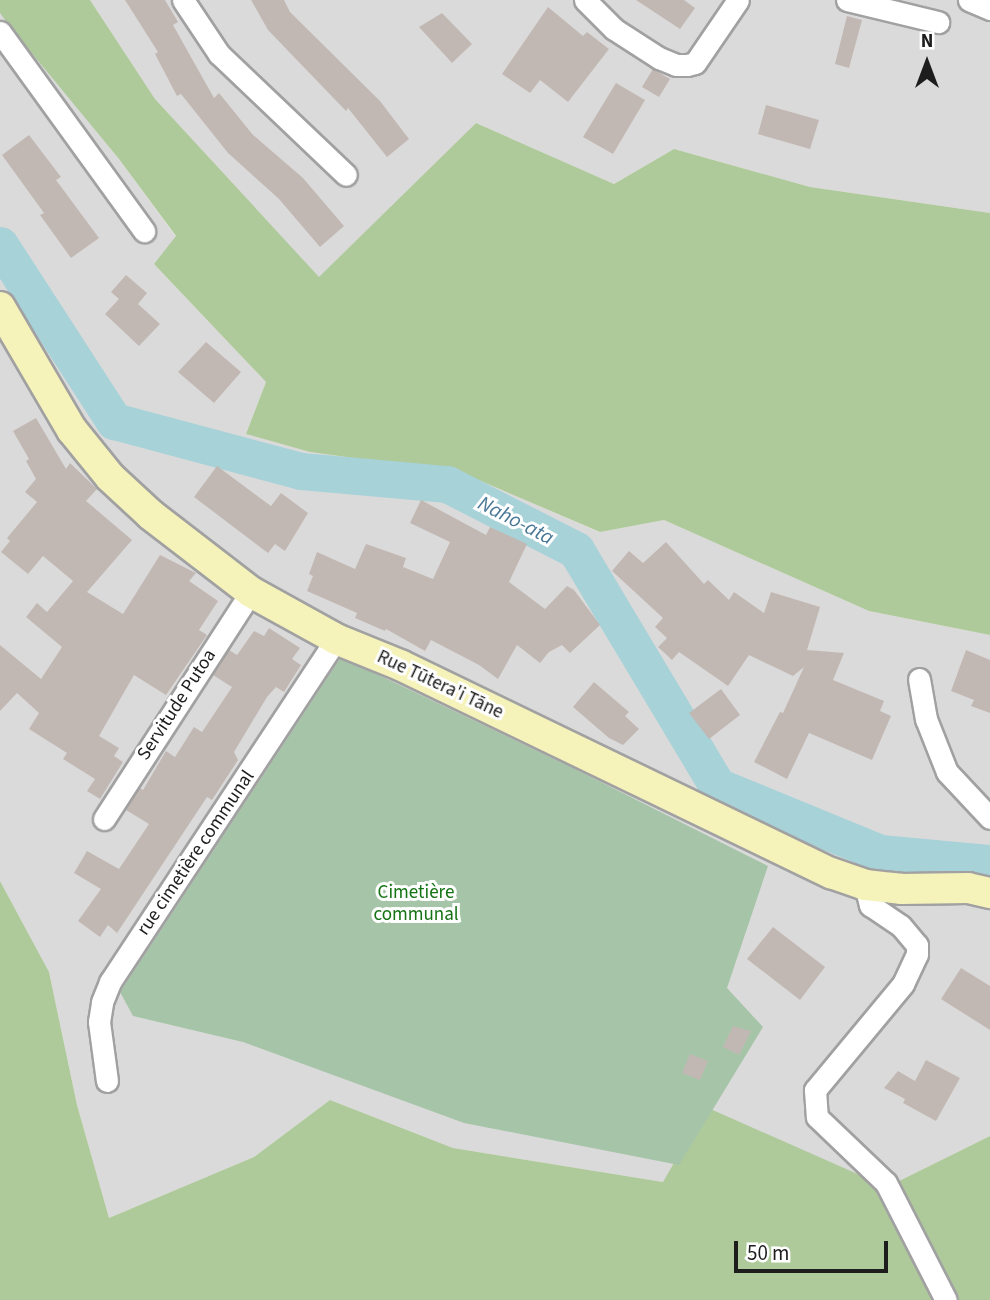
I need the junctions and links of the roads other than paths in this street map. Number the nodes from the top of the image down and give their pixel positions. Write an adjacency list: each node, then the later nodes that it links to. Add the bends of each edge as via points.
1 (183, 0): 9 (street, via 219,54)
2 (585, 0): 3 (street, via 614,29 676,65 695,63)
3 (738, 0)
4 (847, 0): 7 (street)
5 (969, 0): 6 (street)
6 (990, 9)
7 (938, 22)
8 (0, 32): 10 (street)
9 (346, 175)
10 (144, 231)
11 (0, 307): 12 (street, Rue Tūtera'i Tāne, via 72,430 110,477 151,515)
12 (251, 592): 13 (street, Rue Tūtera'i Tāne); 16 (street, Servitude Putoa)
13 (336, 639): 17 (street, Rue Tūtera'i Tāne, via 400,665 773,847); 19 (street, rue cimetière communal, via 110,982 99,1022)
14 (919, 679): 15 (street, via 926,719 947,772)
15 (990, 818)
16 (104, 819)
17 (865, 886): 18 (street, Rue Tūtera'i Tāne, via 968,888); 20 (street, via 870,905 901,926 917,945 917,954 903,985 816,1090 817,1117 886,1183)
18 (990, 893)
19 (107, 1081)
20 (946, 1300)

